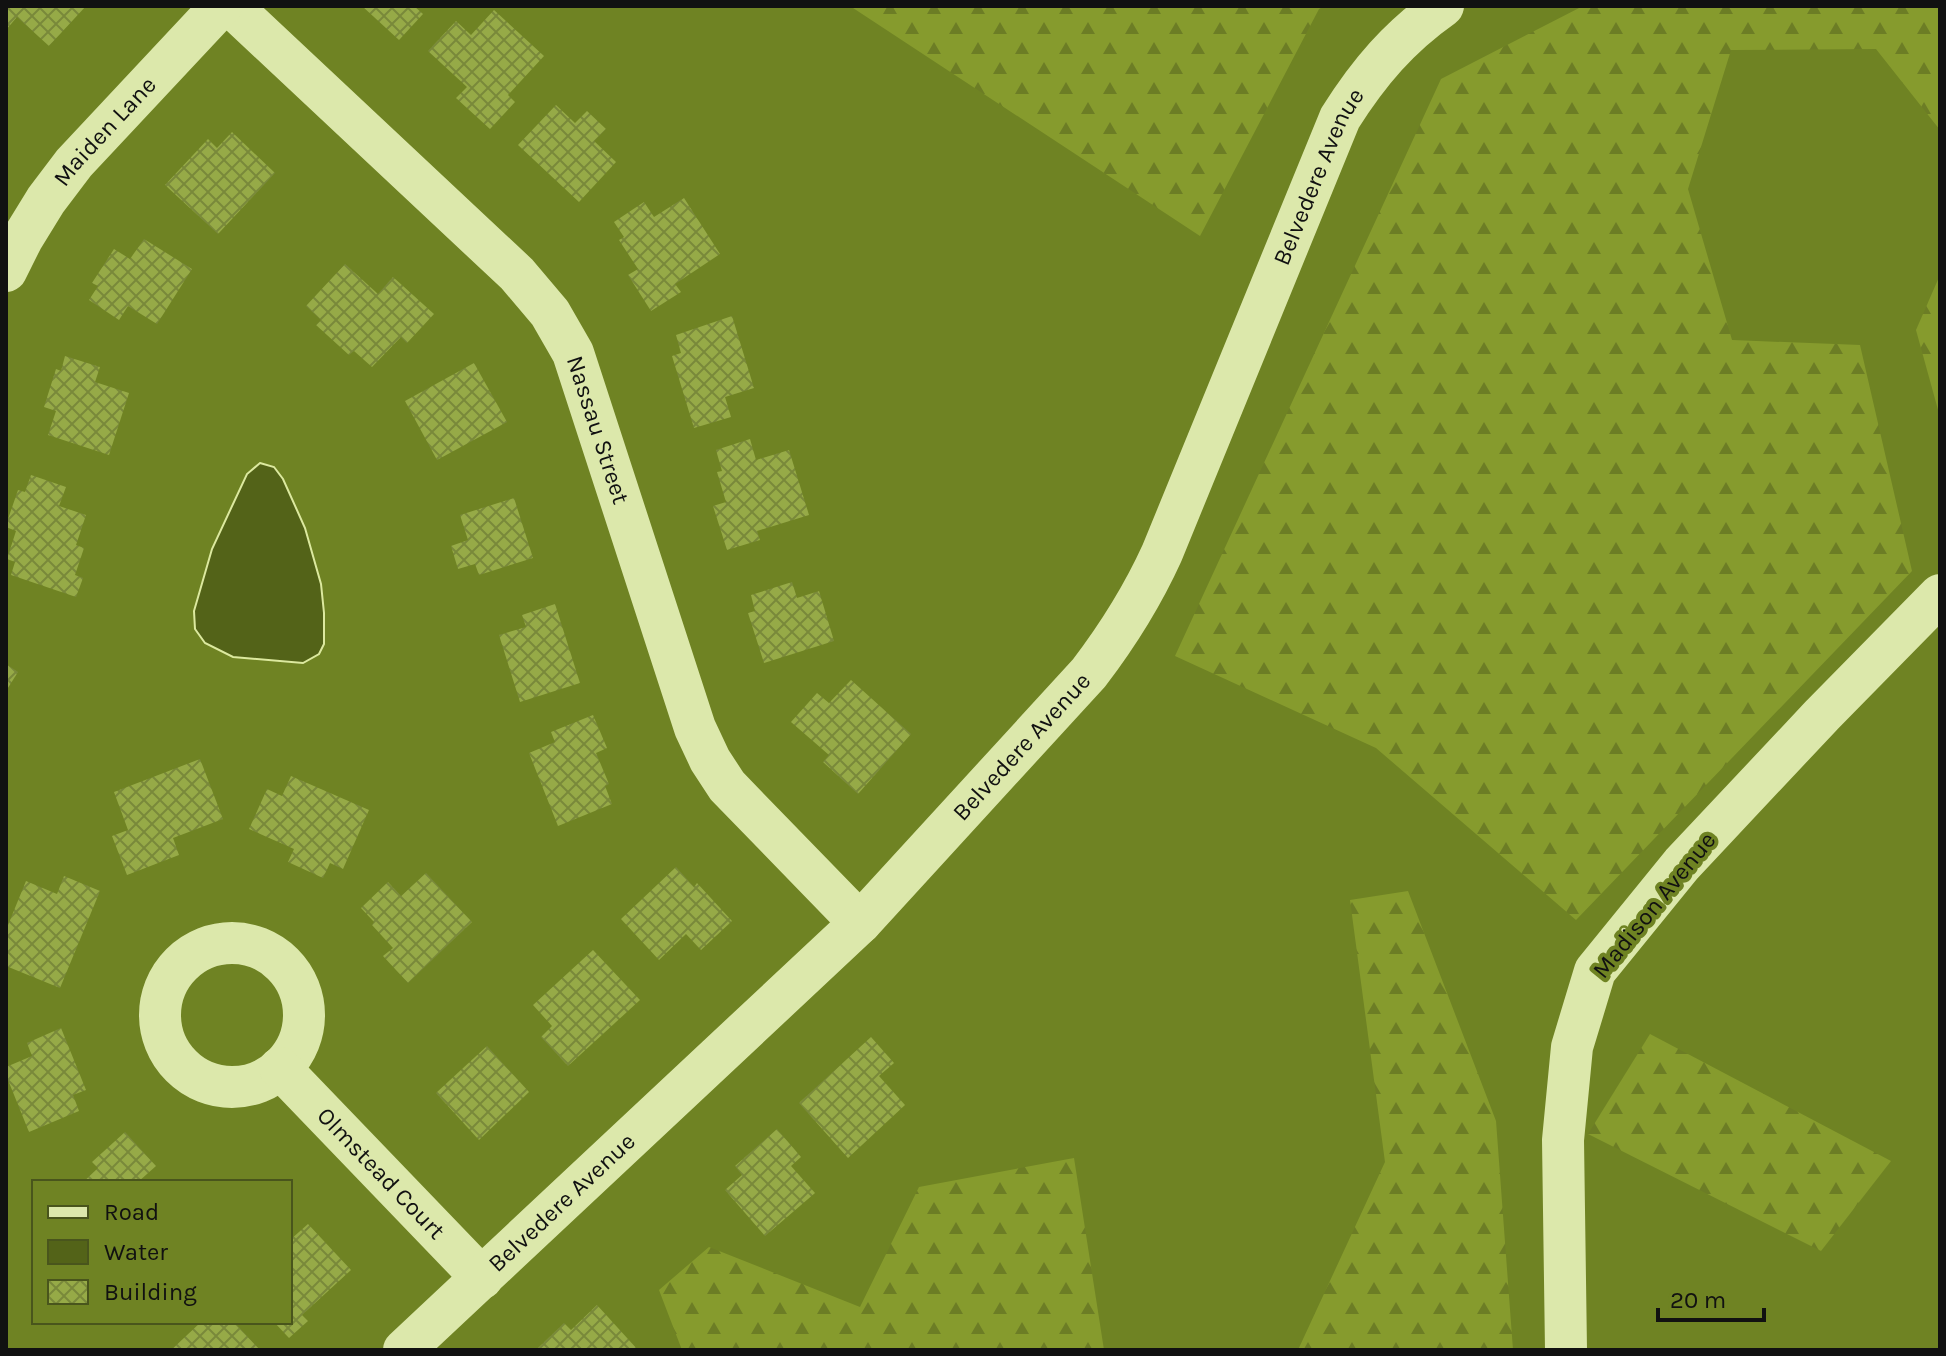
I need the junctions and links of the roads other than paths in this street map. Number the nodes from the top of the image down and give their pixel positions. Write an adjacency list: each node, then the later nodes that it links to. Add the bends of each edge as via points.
1 (221, 6): 4 (street, Maiden Lane, via 74,163)
2 (231, 6): 6 (street, Nassau Street, via 517,274 550,313 573,353 695,728 710,760 727,786)
3 (1443, 6): 6 (street, Belvedere Avenue, via 1380,61 1340,118 1162,553 1128,618 1089,673)
4 (6, 271)
5 (1940, 595): 10 (street, Madison Avenue, via 1682,864 1595,971 1572,1047 1563,1140)
6 (860, 923): 8 (street, Belvedere Avenue)
7 (280, 1068): 8 (street, Olmstead Court)
8 (482, 1278): 9 (street, Belvedere Avenue)
9 (404, 1350)
10 (1566, 1350)

